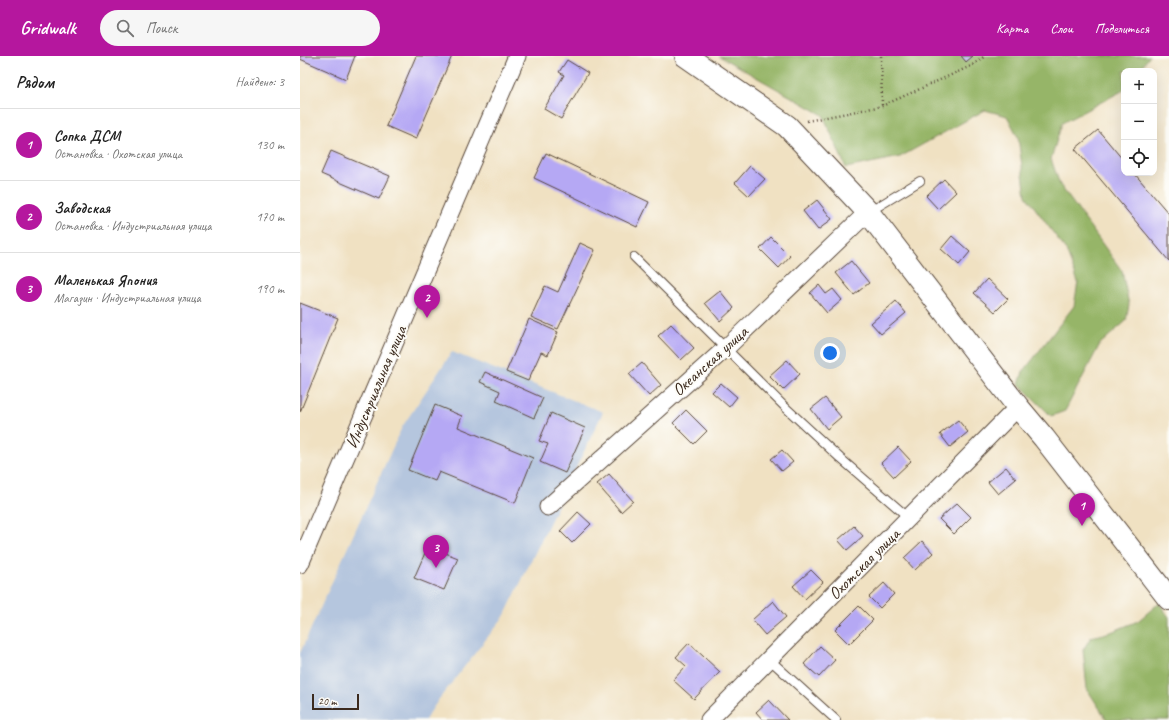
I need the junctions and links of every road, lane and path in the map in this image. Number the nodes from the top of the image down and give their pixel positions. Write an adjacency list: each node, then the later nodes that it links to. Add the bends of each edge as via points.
1 (517, 56): 14 (street, Индустриальная улица)
2 (686, 56): 6 (main road)
3 (881, 56): 5 (path)
4 (985, 56): 5 (path, via 971,66)
5 (882, 106): 6 (path)
6 (787, 126): 8 (main road)
7 (920, 181): 8 (lane)
8 (868, 212): 10 (street, Океанская улица); 11 (main road)
9 (634, 257): 10 (lane)
10 (726, 348): 12 (street, Океанская улица); 13 (lane, via 840,458)
11 (1018, 407): 13 (street, Охотская улица); 15 (main road)
12 (548, 507)
13 (909, 518): 16 (street, Охотская улица)
14 (300, 564)
15 (1169, 599)
16 (769, 660): 17 (street, Охотская улица); 18 (lane)
17 (709, 720)
18 (836, 720)

